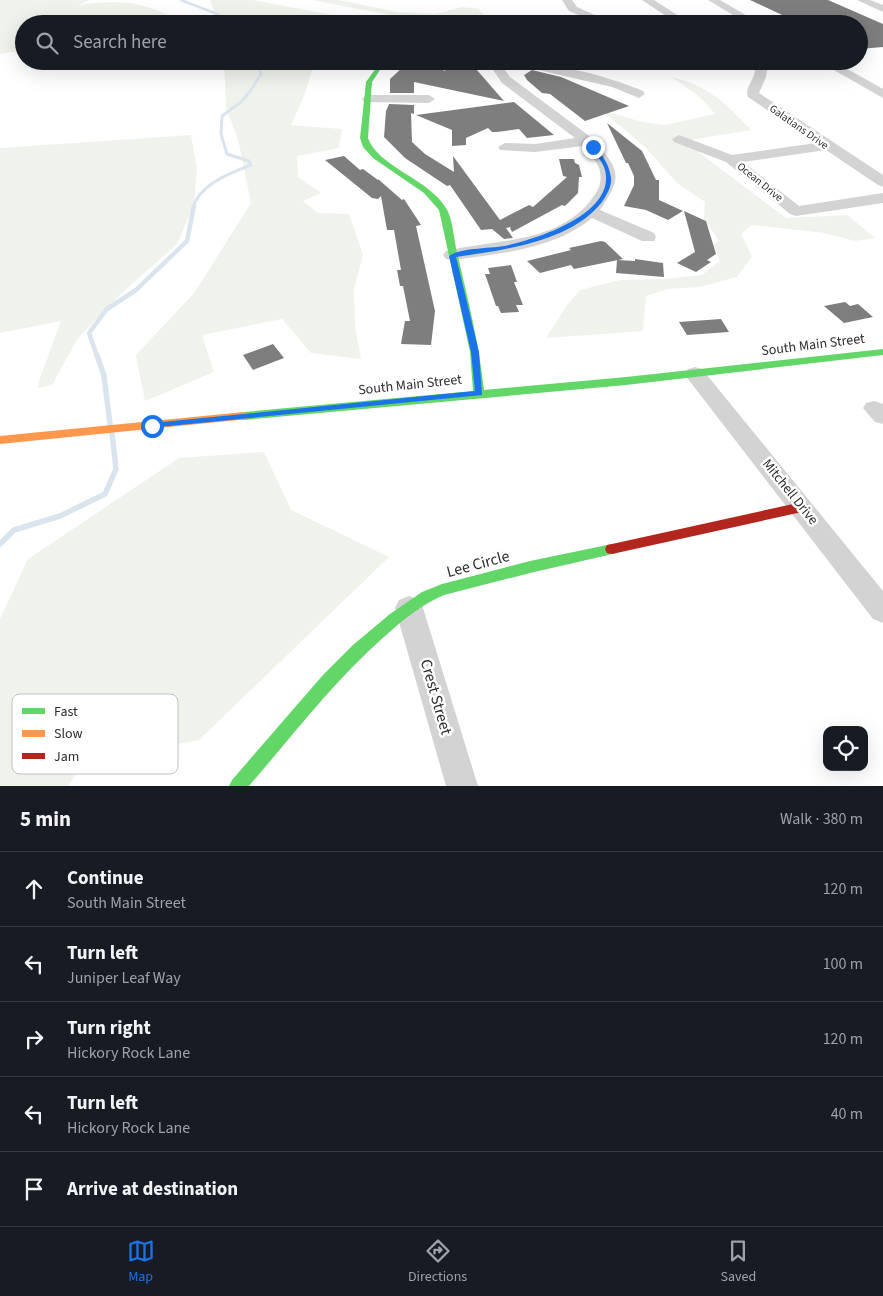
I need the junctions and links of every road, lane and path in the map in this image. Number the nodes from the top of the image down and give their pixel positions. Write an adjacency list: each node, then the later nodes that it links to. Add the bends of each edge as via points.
1 (567, 0): 6 (street, via 573,9)
2 (647, 0): 7 (street)
3 (713, 0): 8 (street)
4 (862, 0): 5 (street)
5 (883, 9)
6 (588, 15)
7 (671, 15)
8 (740, 15)
9 (377, 70): 16 (street, via 368,82)
10 (499, 70): 19 (street, via 506,80)
11 (553, 70): 15 (street, via 616,84)
12 (761, 70): 20 (street, Galatians Drive, via 762,78 752,94)
13 (841, 70): 14 (street)
14 (881, 91)
15 (639, 94)
16 (368, 99): 17 (street); 27 (street, via 363,131 367,147 387,165 427,191 442,208)
17 (429, 99)
18 (680, 139): 22 (street)
19 (587, 141): 21 (street, via 535,148); 25 (street, via 608,168 609,183)
20 (826, 146): 22 (street, Ocean Drive); 23 (street, Galatians Drive)
21 (505, 147)
22 (730, 159): 24 (street, Ocean Drive, via 796,211)
23 (883, 182)
24 (883, 198)
25 (591, 212): 26 (street); 27 (street, via 574,224 510,247)
26 (648, 236)
27 (452, 256): 30 (street, via 475,352)
28 (883, 352): 29 (street, South Main Street)
29 (695, 374): 30 (street, South Main Street); 32 (street, Mitchell Drive)
30 (479, 393): 31 (street, South Main Street)
31 (0, 440)
32 (802, 507): 33 (street, Lee Circle, via 530,567 442,590); 34 (street, Mitchell Drive)
33 (409, 608): 35 (street, Lee Circle, via 358,650 329,680); 36 (street, Crest Street)
34 (883, 611)
35 (238, 786)
36 (462, 786)

